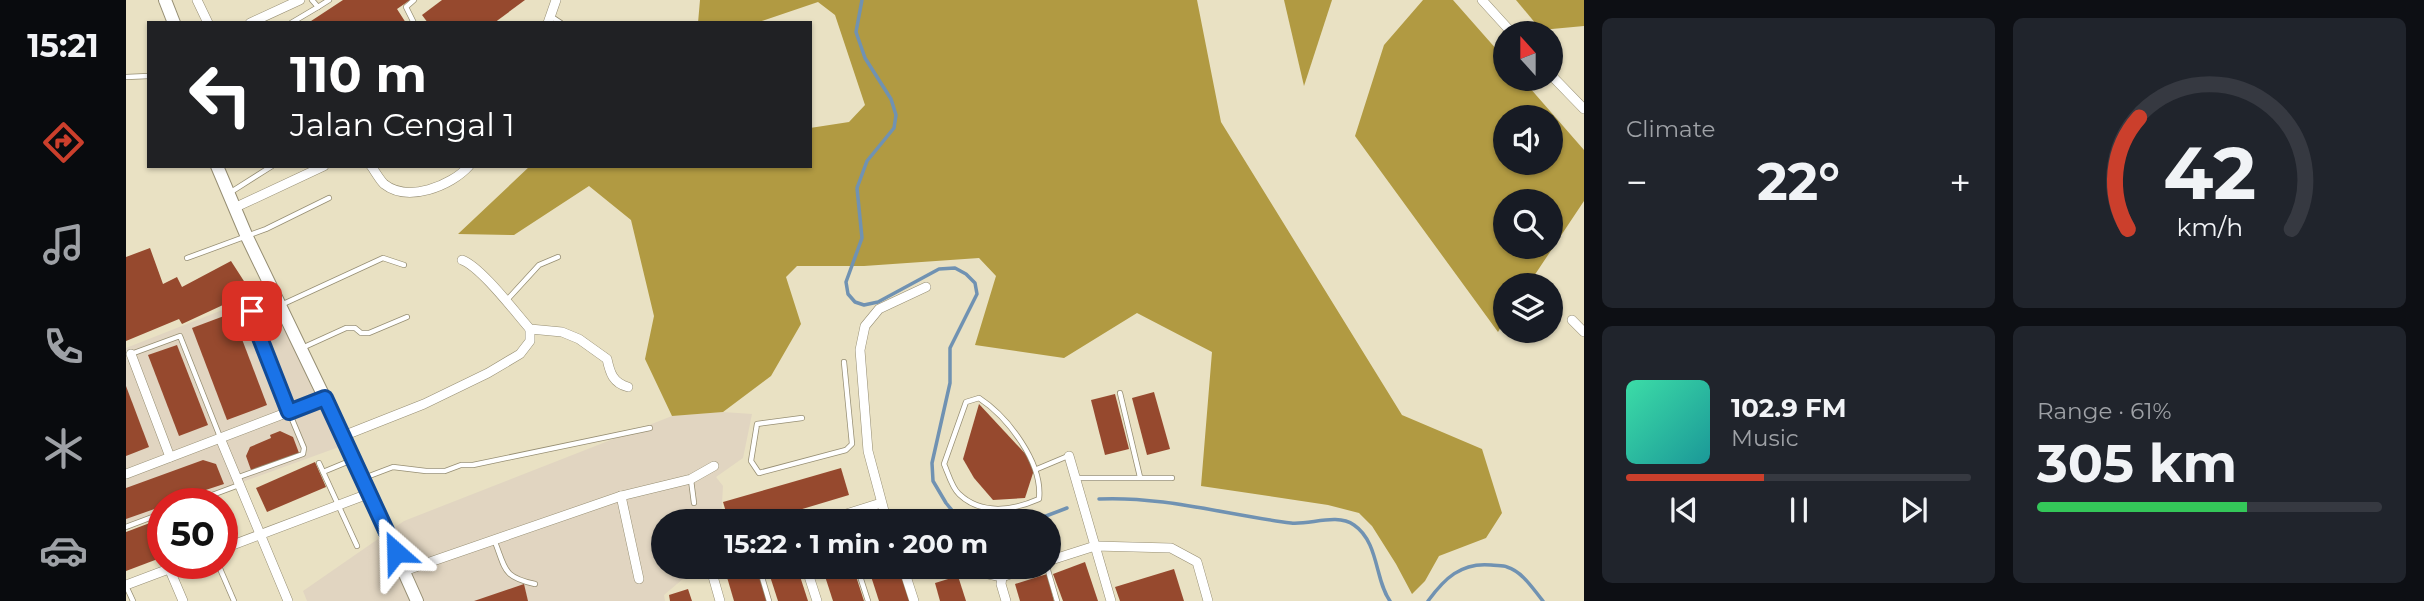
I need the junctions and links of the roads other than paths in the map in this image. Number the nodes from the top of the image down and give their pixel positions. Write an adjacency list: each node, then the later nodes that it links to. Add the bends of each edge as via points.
1 (165, 0): 11 (main road)
2 (197, 0): 12 (street)
3 (300, 0): 13 (street)
4 (312, 0): 9 (lane)
5 (329, 0): 9 (lane)
6 (414, 0): 15 (lane, via 406,7)
7 (556, 0): 10 (street)
8 (1482, 0): 16 (street)
9 (318, 7): 14 (lane)
10 (550, 20)
11 (173, 21)
12 (207, 21)
13 (254, 21)
14 (295, 21)
15 (413, 21)
16 (1501, 21)
17 (147, 76): 18 (lane)
18 (126, 77)
19 (1563, 87): 20 (street)
20 (1584, 109)
21 (218, 168): 26 (main road)
22 (269, 168): 26 (lane)
23 (320, 168): 28 (street)
24 (372, 168): 25 (street, via 384,184 419,193)
25 (467, 168)
26 (228, 193): 28 (main road)
27 (329, 198): 29 (lane)
28 (234, 208): 29 (main road)
29 (247, 237): 31 (lane); 35 (main road)
30 (558, 257): 36 (lane, via 539,265)
31 (187, 258)
32 (462, 260): 36 (street)
33 (404, 265): 37 (lane, via 383,258)
34 (926, 287): 48 (street, via 879,309 865,326 860,350)
35 (274, 292): 37 (main road); 50 (street, via 255,306 253,320)
36 (505, 302): 40 (street)
37 (280, 305): 42 (main road)
38 (407, 317): 42 (lane, via 369,333 346,328)
39 (1572, 320): 41 (street)
40 (530, 329): 45 (street, via 579,339 607,359 618,384); 53 (street, via 530,341 520,354 488,373)
41 (1584, 332)
42 (301, 349): 47 (main road)
43 (131, 354): 54 (lane, via 180,336); 56 (street)
44 (844, 362): 49 (lane)
45 (628, 387)
46 (1120, 393): 63 (lane)
47 (325, 398): 50 (street); 53 (main road)
48 (865, 408): 49 (lane); 73 (street, via 868,451)
49 (848, 410): 51 (lane, via 852,444 846,450 759,473 751,461 757,424)
50 (289, 412): 54 (street); 68 (lane, via 303,454)
51 (802, 418)
52 (650, 428): 66 (lane, via 444,471 393,467)
53 (342, 436): 57 (main road)
54 (220, 438): 56 (street); 68 (street)
55 (1069, 456): 60 (lane); 64 (street)
56 (170, 457): 62 (street)
57 (353, 459): 61 (lane); 66 (main road)
58 (319, 463): 61 (lane)
59 (714, 466): 67 (street)
60 (1037, 470): 60 (lane, via 1039,499 1019,508 998,510 958,494 944,464 966,402 979,398 991,405)
61 (323, 471): 74 (lane)
62 (126, 474)
63 (1140, 477): 64 (lane); 65 (lane)
64 (1075, 478): 83 (street)
65 (1172, 478)
66 (362, 479): 70 (main road)
67 (691, 479): 71 (street); 72 (lane)
68 (237, 482): 69 (lane); 79 (street)
69 (224, 488)
70 (368, 494): 74 (street); 85 (main road)
71 (621, 496): 80 (street); 89 (street)
72 (694, 503)
73 (881, 503): 75 (street); 76 (street)
74 (338, 505): 79 (street); 82 (lane)
75 (865, 509)
76 (883, 509)
77 (147, 519): 78 (lane)
78 (126, 527)
79 (259, 535): 81 (street); 102 (street)
80 (495, 542): 85 (street); 97 (lane, via 508,573)
81 (238, 543)
82 (357, 546)
83 (1095, 546): 84 (street); 111 (street); 112 (street, via 1171,548 1198,562)
84 (1061, 557)
85 (404, 572): 103 (main road)
86 (147, 577): 98 (street)
87 (174, 579): 100 (street)
88 (224, 579): 101 (lane)
89 (639, 579)
90 (714, 579): 104 (street)
91 (763, 579): 105 (lane)
92 (810, 579): 106 (street)
93 (861, 579): 107 (lane)
94 (907, 579): 108 (street)
95 (1002, 579): 109 (street)
96 (1051, 579): 110 (lane)
97 (535, 584)
98 (126, 585): 99 (lane)
99 (133, 601)
100 (183, 601)
101 (234, 601)
102 (288, 601)
103 (417, 601)
104 (720, 601)
105 (769, 601)
106 (817, 601)
107 (868, 601)
108 (914, 601)
109 (1006, 601)
110 (1057, 601)
111 (1111, 601)
112 (1208, 601)

